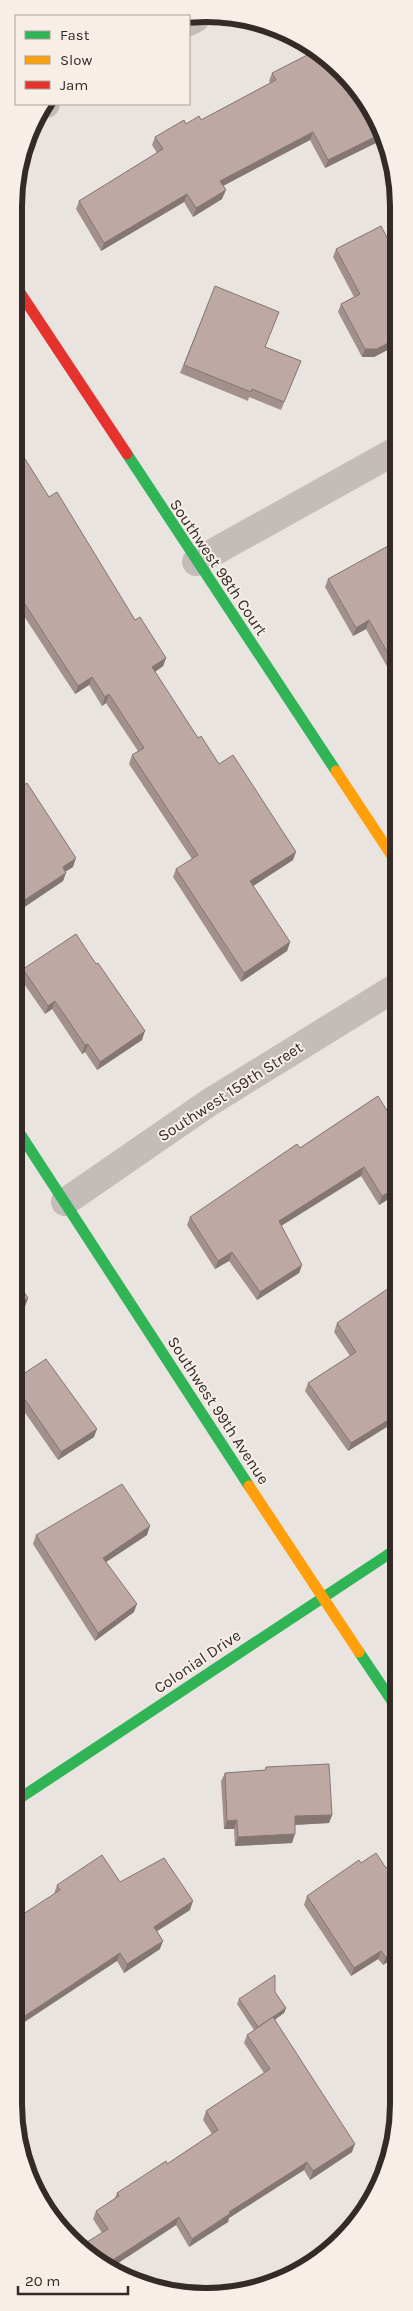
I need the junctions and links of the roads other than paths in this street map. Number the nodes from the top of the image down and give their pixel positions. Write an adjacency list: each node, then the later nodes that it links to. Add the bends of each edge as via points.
1 (22, 297): 3 (street, Southwest 98th Court)
2 (390, 454): 3 (street)
3 (196, 562): 4 (street, Southwest 98th Court)
4 (390, 853)
5 (390, 991): 7 (street, Southwest 159th Street, via 210,1102)
6 (22, 1137): 7 (street, Southwest 99th Avenue)
7 (65, 1202): 9 (street, Southwest 99th Avenue)
8 (390, 1553): 9 (street, Colonial Drive)
9 (323, 1597): 10 (street, Southwest 99th Avenue); 11 (street, Colonial Drive)
10 (390, 1698)
11 (22, 1797)

